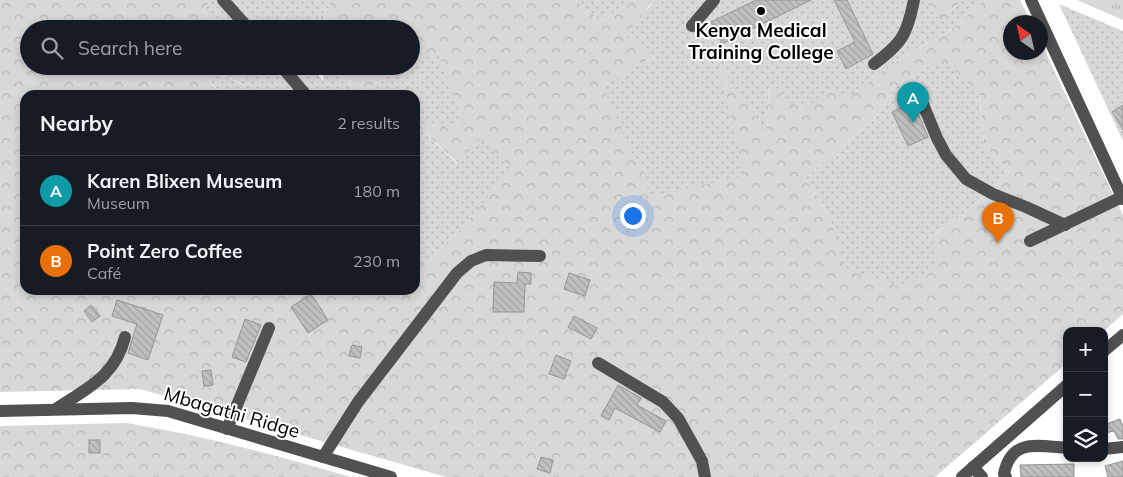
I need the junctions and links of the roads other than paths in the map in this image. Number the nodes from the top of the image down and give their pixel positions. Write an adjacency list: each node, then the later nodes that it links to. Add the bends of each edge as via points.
1 (224, 0): 5 (street)
2 (714, 0): 6 (street)
3 (914, 0): 7 (street, via 906,33)
4 (1031, 0): 11 (street)
5 (241, 20)
6 (692, 26)
7 (874, 64)
8 (288, 75): 9 (street)
9 (302, 90)
10 (920, 97): 12 (street, via 946,155 966,179 992,194)
11 (1123, 198): 12 (street)
12 (1064, 225): 13 (street)
13 (1030, 241)
14 (540, 256): 27 (street, via 486,255 471,261 457,273 358,402)
15 (269, 328): 23 (street)
16 (1123, 335): 18 (street)
17 (125, 337): 21 (street, via 121,352 106,374)
18 (1108, 348)
19 (598, 363): 30 (street, via 663,402 689,436 702,461)
20 (1063, 389): 28 (street)
21 (56, 409): 22 (street, Mbagathi Ridge); 23 (street, Mbagathi Ridge, via 152,409)
22 (0, 411)
23 (227, 429): 27 (street, Mbagathi Ridge)
24 (1123, 447): 26 (street)
25 (1063, 448): 33 (street, via 1017,449 1008,459)
26 (1108, 449)
27 (323, 457): 29 (street, Mbagathi Ridge)
28 (973, 468): 31 (street); 32 (street)
29 (391, 477)
30 (705, 477)
31 (962, 477)
32 (982, 477)
33 (1006, 477)

